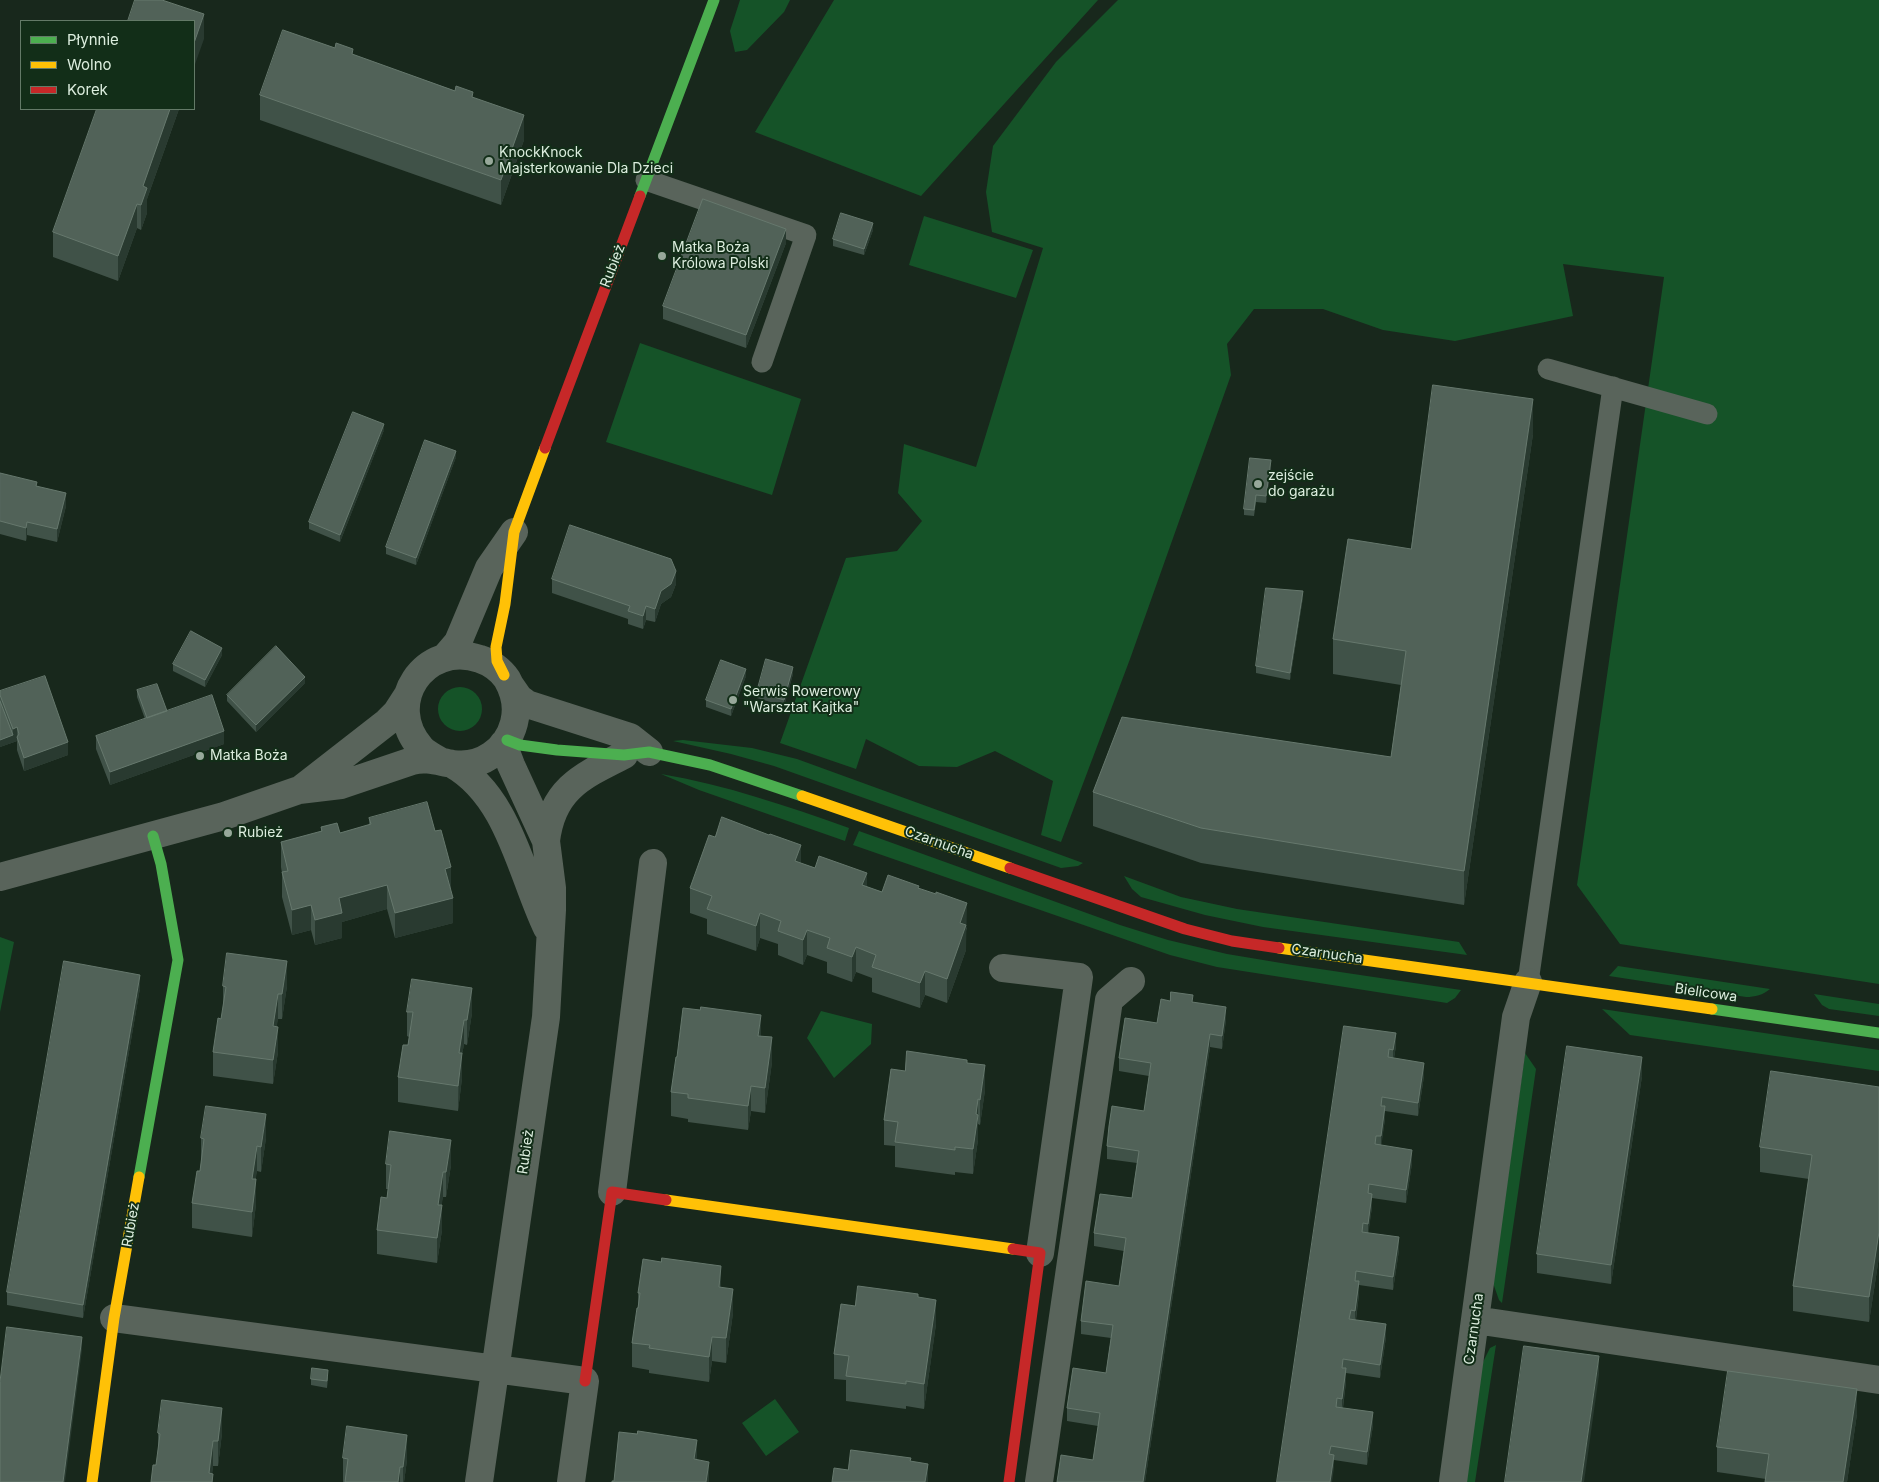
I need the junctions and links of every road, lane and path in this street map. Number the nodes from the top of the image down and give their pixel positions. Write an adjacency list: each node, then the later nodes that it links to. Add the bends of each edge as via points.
1 (714, 0): 2 (street, Rubież)
2 (646, 180): 3 (lane, via 806,235); 7 (street, Rubież)
3 (762, 362)
4 (1548, 369): 5 (lane)
5 (1613, 388): 6 (lane); 22 (lane)
6 (1707, 414)
7 (514, 532): 8 (street, Rubież, via 489,568 458,642); 9 (street, Rubież, via 496,647 497,661)
8 (446, 656): 9 (street, via 459,654 484,660); 10 (street, via 421,671)
9 (507, 680): 11 (street, via 516,707 512,730); 12 (street, Czarnucha, via 527,704 630,738)
10 (407, 696): 13 (street, via 406,715 411,732 423,750); 14 (street, via 387,722)
11 (505, 742): 12 (street, Czarnucha, via 534,748); 13 (street, via 475,763); 16 (street, Rubież, via 511,765)
12 (636, 753): 16 (street, via 593,771 563,794 552,812); 22 (street, Czarnucha, via 740,774 1185,929 1232,941)
13 (446, 762): 14 (street, via 417,760 341,785); 19 (street, Rubież, via 475,780 502,820)
14 (299, 790): 15 (street, via 248,809)
15 (153, 836): 18 (street); 26 (street, Rubież, via 178,960)
16 (546, 841): 19 (street, Rubież, via 552,888)
17 (654, 863): 24 (street)
18 (0, 877)
19 (550, 934): 28 (street, Rubież, via 546,1018)
20 (1004, 968): 25 (street, via 1078,977)
21 (1131, 981): 35 (street, via 1108,1000)
22 (1528, 982): 23 (street, Bielicowa); 27 (street, Czarnucha, via 1516,1018)
23 (1879, 1033)
24 (612, 1192): 25 (street); 30 (street)
25 (1040, 1253): 34 (street)
26 (114, 1318): 28 (street); 31 (street, Rubież)
27 (1475, 1320): 29 (street); 36 (street, Czarnucha)
28 (496, 1369): 30 (street); 32 (street, Rubież)
29 (1879, 1380)
30 (585, 1381): 33 (street)
31 (92, 1482)
32 (479, 1482)
33 (571, 1482)
34 (1009, 1482)
35 (1039, 1482)
36 (1453, 1482)

